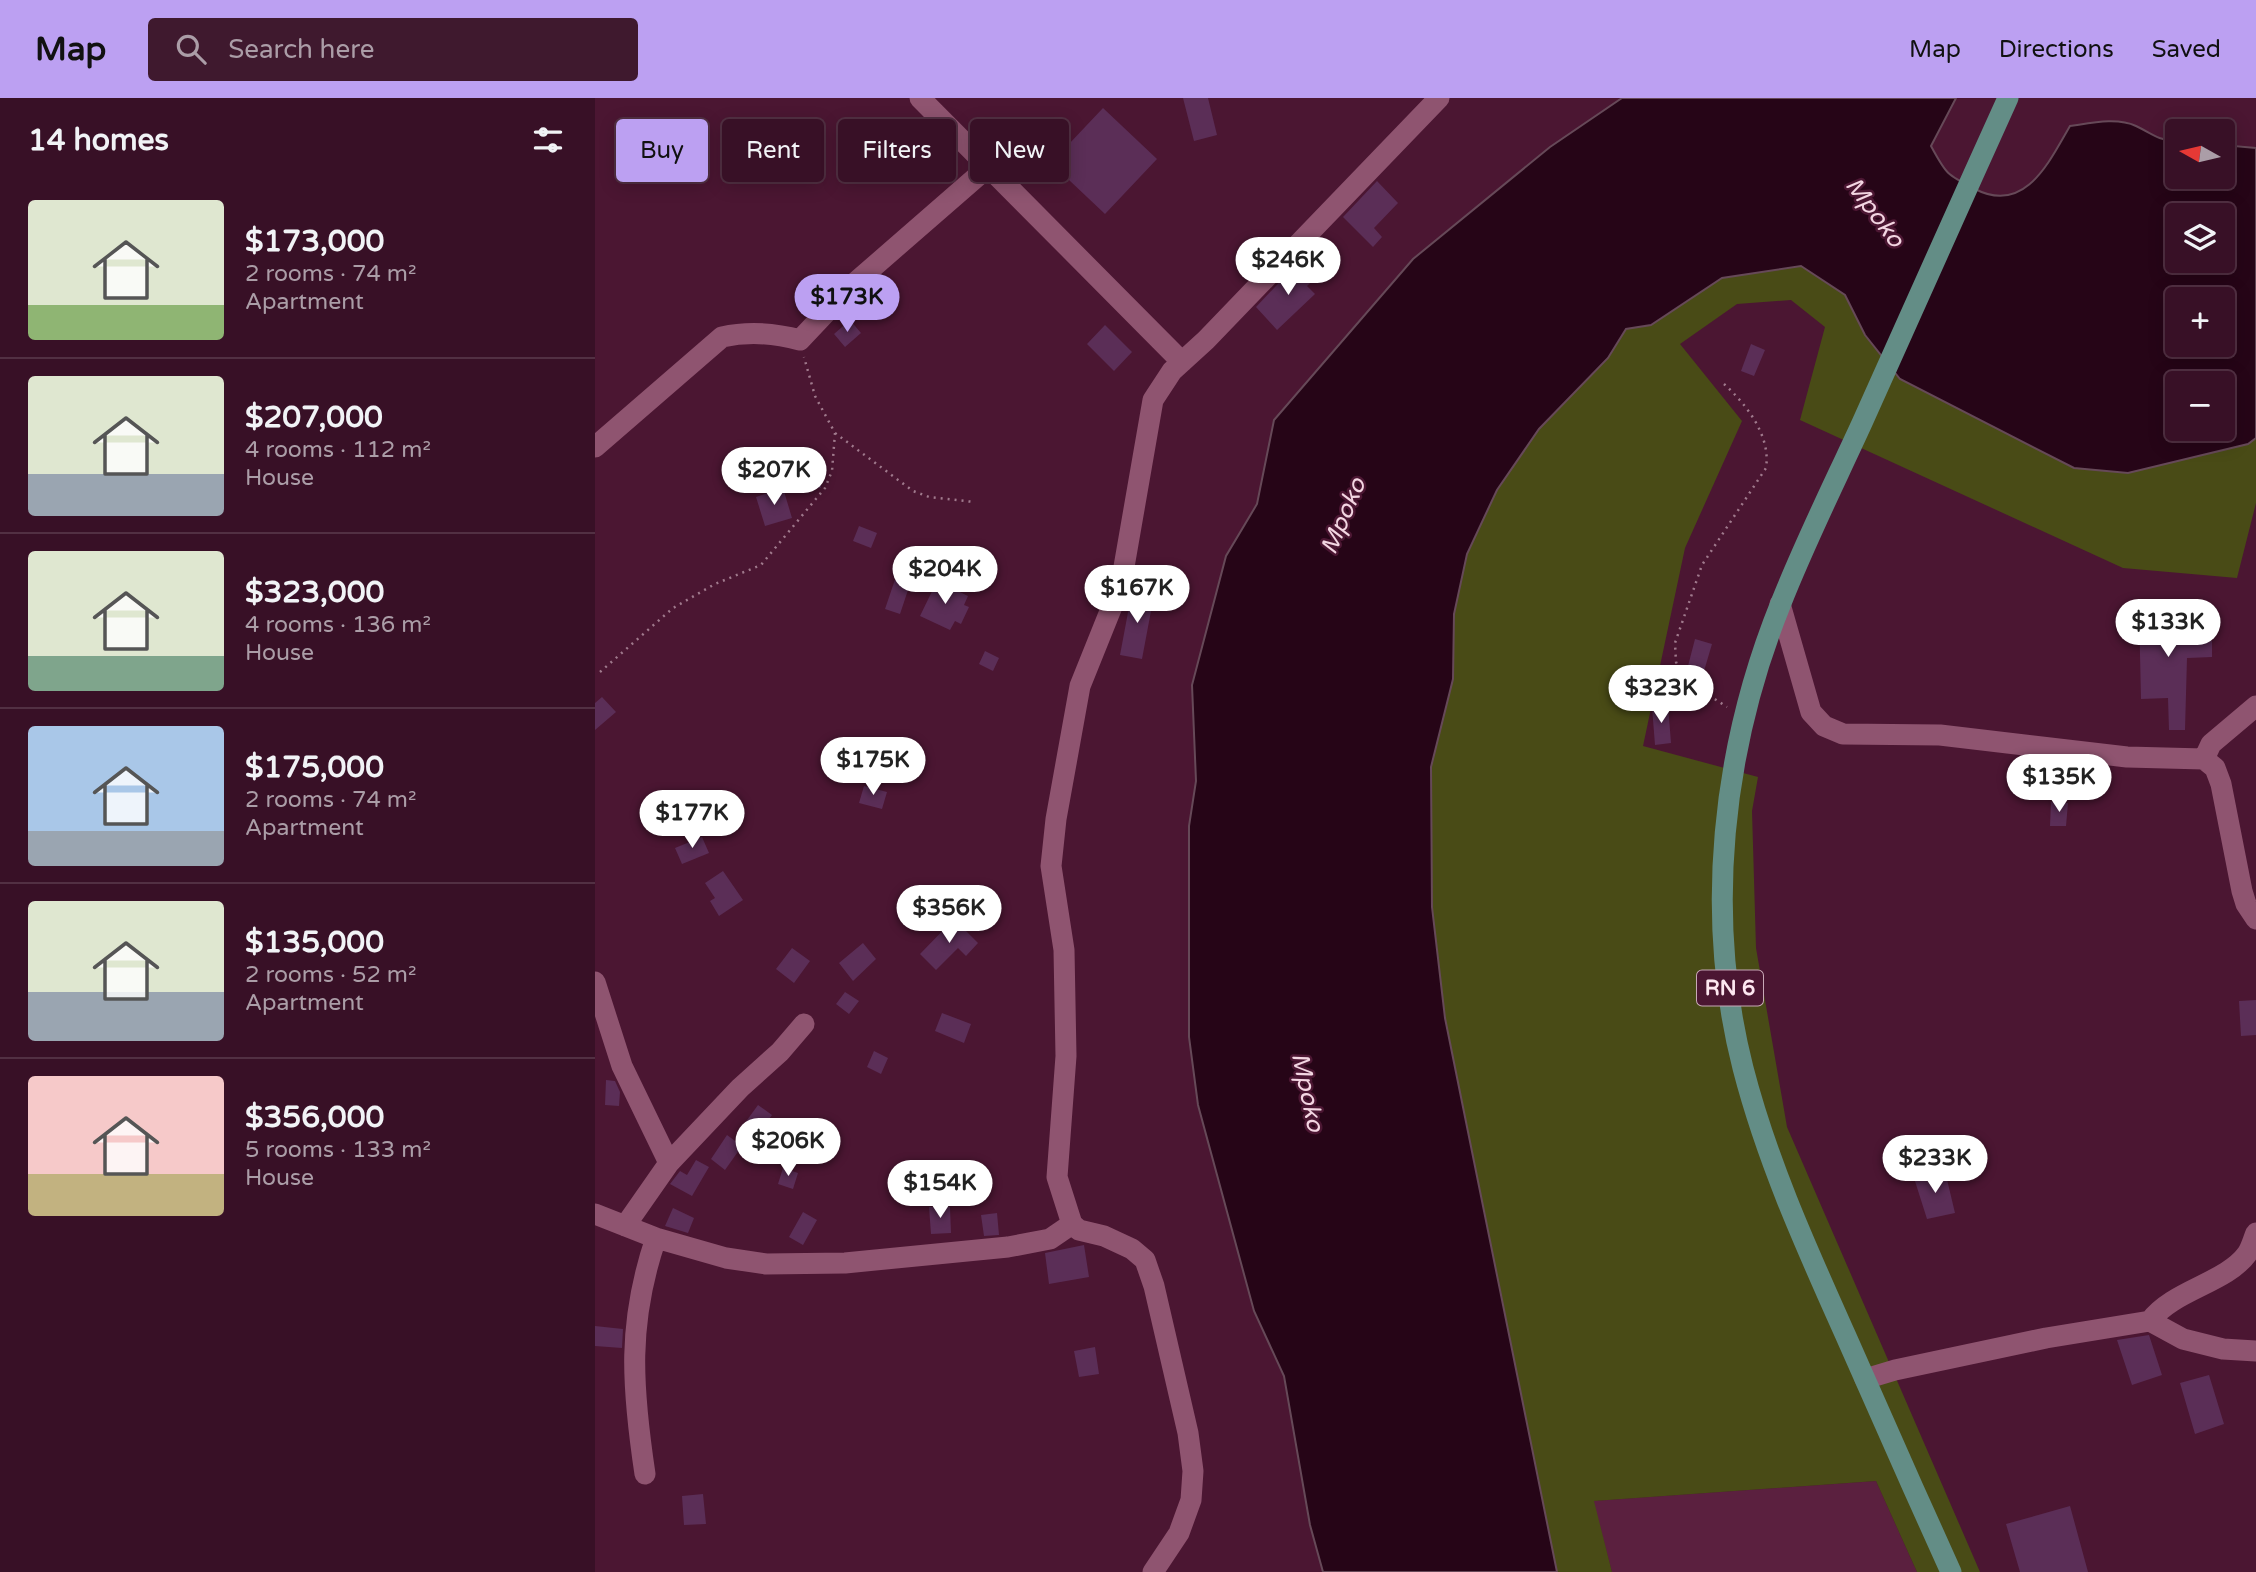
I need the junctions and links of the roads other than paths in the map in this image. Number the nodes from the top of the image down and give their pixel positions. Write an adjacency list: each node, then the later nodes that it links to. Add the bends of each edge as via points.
1 (920, 98): 4 (street)
2 (1439, 98): 7 (street)
3 (2008, 98): 9 (main road, RN 6)
4 (970, 149)
5 (971, 182): 8 (street, via 849,288 800,340 742,333 722,337)
6 (1003, 182): 7 (street)
7 (1182, 362): 17 (street, via 1153,400 1121,584 1080,685 1056,819 1051,866 1064,950 1066,1056 1057,1177)
8 (595, 447)
9 (1780, 604): 11 (street, via 1811,712 1823,726 1843,734 1940,735 2115,756); 23 (main road, RN 6, via 1744,719 1730,782 1724,835 1724,939 1743,1065 1788,1207)
10 (2256, 706): 11 (street, via 2211,744)
11 (2204, 759): 12 (street, via 2215,768 2221,784 2242,891)
12 (2256, 919)
13 (595, 982): 15 (street, via 622,1066)
14 (804, 1024): 15 (street)
15 (669, 1163): 18 (street)
16 (595, 1214): 18 (street)
17 (1072, 1224): 20 (street, via 1050,1239 1008,1247 845,1263 753,1262); 25 (street, via 1132,1249 1145,1260 1154,1286 1193,1471 1191,1500 1179,1533)
18 (625, 1226): 20 (street)
19 (2256, 1233): 21 (street, via 2248,1253 2234,1265 2160,1307)
20 (656, 1238): 24 (street, via 637,1310 634,1399)
21 (2150, 1321): 22 (street, via 2183,1339); 23 (street, via 2046,1338)
22 (2256, 1351)
23 (1865, 1379): 26 (main road, RN 6)
24 (645, 1474)
25 (1153, 1572)
26 (1951, 1572)

